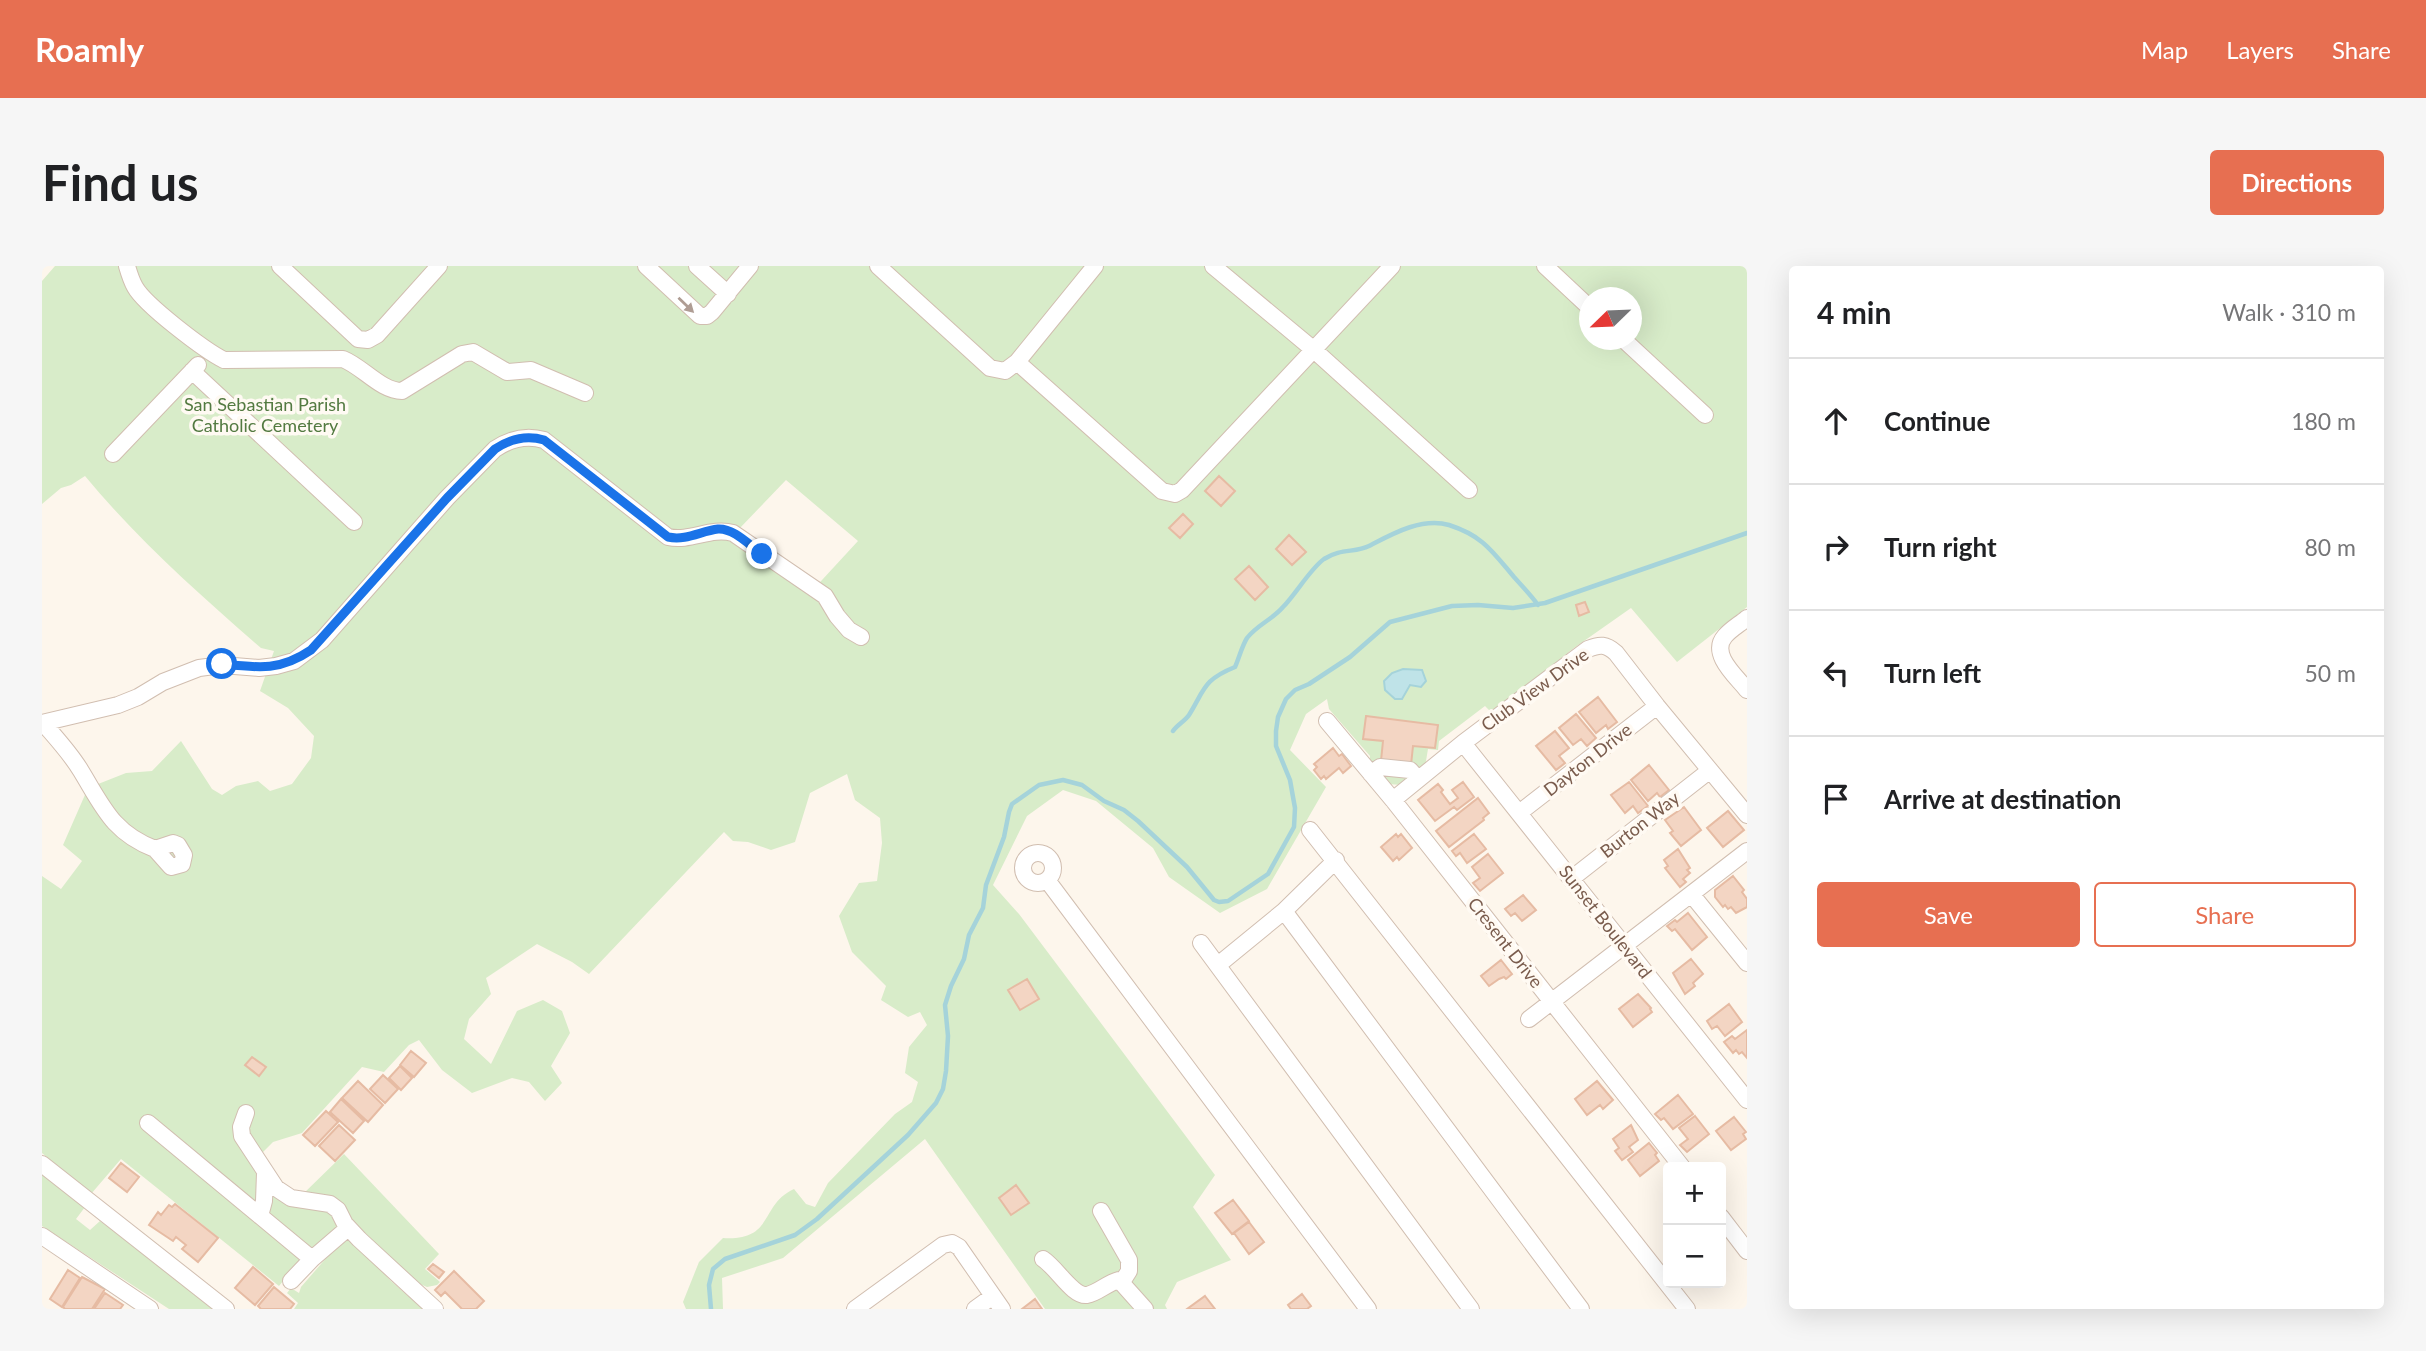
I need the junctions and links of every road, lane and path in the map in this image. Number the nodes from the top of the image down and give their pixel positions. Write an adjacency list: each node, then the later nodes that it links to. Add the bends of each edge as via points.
1 (127, 266): 16 (street, via 144,298)
2 (281, 266): 11 (street, via 358,339 368,340)
3 (646, 266): 12 (street, one-way to 12, via 700,317 712,312)
4 (697, 266): 12 (street)
5 (750, 266): 12 (street)
6 (1095, 266): 17 (street)
7 (1213, 266): 14 (street)
8 (1392, 266): 14 (street)
9 (1545, 266): 13 (street)
10 (882, 267): 17 (street, via 990,368 1005,371)
11 (431, 268)
12 (727, 294)
13 (1579, 298)
14 (1314, 350): 17 (street, via 1175,495 1161,491); 22 (street)
15 (1635, 350): 20 (street)
16 (209, 353): 18 (street); 19 (street, via 224,360 343,359 393,391 402,391 473,352 507,372 531,370)
17 (1017, 362)
18 (192, 371): 21 (street); 23 (street)
19 (584, 393)
20 (1705, 415)
21 (113, 454)
22 (1469, 490)
23 (354, 522)
24 (1747, 618): 26 (street, via 1724,637 1720,648 1724,661)
25 (861, 637): 29 (street, via 849,630 825,596 733,533 719,529 668,537 544,440 530,436 495,449 322,640 294,661 268,667 222,664 198,668 118,705)
26 (1747, 690)
27 (1657, 706): 30 (street, Club View Drive, via 1616,653 1595,646); 31 (street, Club View Drive); 35 (street, Dayton Drive)
28 (1327, 721): 32 (street, Cresent Drive)
29 (43, 723): 38 (street, via 70,755 115,825)
30 (1462, 743): 33 (street, Club View Drive); 35 (street, Sunset Boulevard)
31 (1709, 771): 36 (street, Club View Drive); 41 (street, Burton Way)
32 (1371, 775): 33 (street, via 1380,766 1410,770); 34 (street, Cresent Drive)
33 (1418, 779): 34 (street, Club View Drive)
34 (1392, 800): 49 (street, Cresent Drive)
35 (1519, 813): 41 (street, Sunset Boulevard)
36 (1747, 815)
37 (1310, 830): 40 (street)
38 (155, 849)
39 (1747, 850): 43 (street)
40 (1336, 860): 44 (street); 77 (street)
41 (1571, 879): 46 (street, Sunset Boulevard)
42 (1047, 880): 74 (street)
43 (1692, 895): 46 (street); 47 (street)
44 (1284, 911): 48 (street); 76 (street)
45 (1200, 943): 48 (street)
46 (1623, 946): 49 (street); 51 (street, Sunset Boulevard)
47 (1747, 963)
48 (1218, 965): 75 (street)
49 (1551, 1001): 50 (street); 54 (street, Cresent Drive)
50 (1529, 1019)
51 (1747, 1100)
52 (246, 1113): 56 (street, via 242,1136)
53 (148, 1123): 58 (street)
54 (1678, 1162)
55 (42, 1164): 69 (street)
56 (265, 1173): 58 (street); 60 (street, via 286,1196 334,1207)
57 (1101, 1211): 66 (street, via 1129,1259)
58 (260, 1216): 63 (street)
59 (1726, 1224): 62 (street)
60 (348, 1228): 63 (street); 70 (street)
61 (42, 1236): 68 (street)
62 (1747, 1251)
63 (312, 1259): 65 (street)
64 (1043, 1259): 66 (street, via 1078,1294)
65 (291, 1281)
66 (1122, 1282): 73 (street)
67 (997, 1303): 71 (street, via 952,1243); 72 (street)
68 (150, 1309)
69 (226, 1309)
70 (435, 1309)
71 (855, 1309)
72 (975, 1309)
73 (1144, 1309)
74 (1368, 1309)
75 (1471, 1309)
76 (1581, 1309)
77 (1687, 1309)

